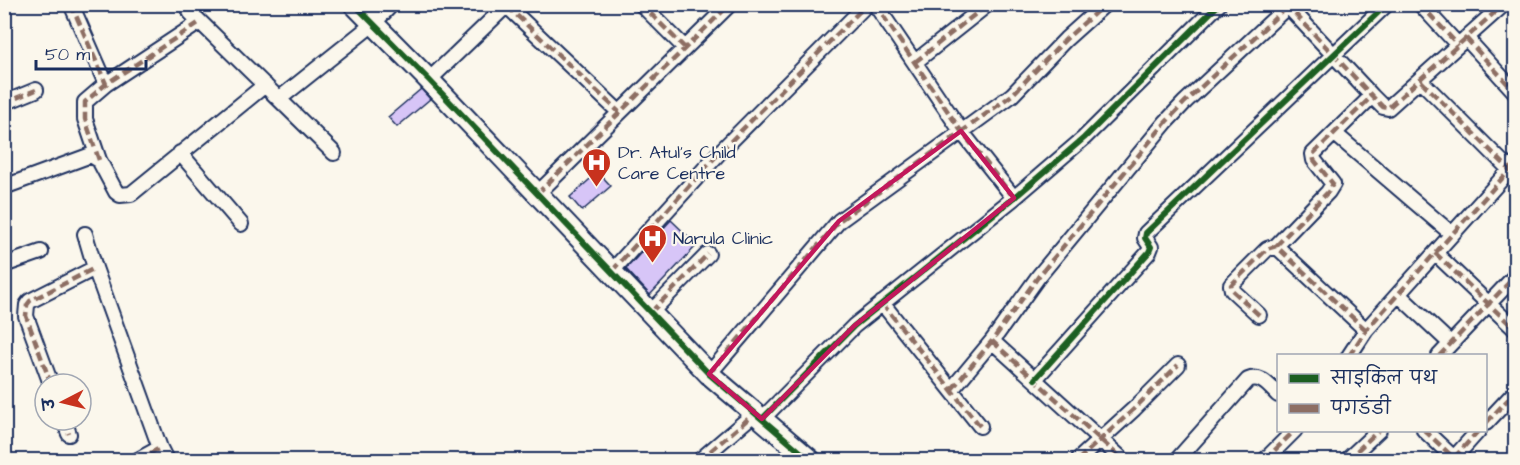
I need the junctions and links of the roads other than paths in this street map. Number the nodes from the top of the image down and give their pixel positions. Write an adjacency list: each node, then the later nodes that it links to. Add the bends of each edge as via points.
1 (71, 4): 25 (street)
2 (186, 4): 17 (street)
3 (354, 4): 18 (street)
4 (392, 4): 18 (street)
5 (641, 4): 20 (street)
6 (730, 4): 20 (street)
7 (867, 4): 51 (street, via 719,153)
8 (875, 4): 22 (street)
9 (988, 4): 22 (street)
10 (1105, 4): 33 (street, via 1012,95)
11 (1219, 4): 41 (street, via 1084,138)
12 (1388, 4): 21 (street)
13 (1420, 4): 19 (street)
14 (1504, 4): 19 (street)
15 (508, 5): 23 (street); 32 (street)
16 (1287, 5): 21 (street); 60 (street, via 1166,122 1038,278)
17 (200, 21): 25 (street); 26 (street)
18 (373, 24): 23 (street); 30 (street)
19 (1462, 41): 24 (street); 28 (street)
20 (686, 48): 32 (street)
21 (1334, 54): 29 (street); 67 (street, via 1146,233 1149,252)
22 (915, 62): 33 (street)
23 (429, 80): 40 (street)
24 (1420, 81): 29 (street, via 1388,108); 38 (street)
25 (106, 84): 37 (street, via 84,106)
26 (265, 86): 30 (street); 35 (street)
27 (36, 90): 31 (street)
28 (1515, 93)
29 (1372, 96): 34 (street)
30 (279, 99): 36 (street)
31 (4, 104)
32 (619, 112): 40 (street)
33 (961, 131): 41 (street); 66 (street, via 839,221)
34 (1334, 133): 44 (street); 45 (street, via 1313,156 1333,181 1332,187)
35 (180, 153): 37 (street, via 126,196 116,192); 42 (street)
36 (334, 153)
37 (99, 160): 39 (street, via 91,154)
38 (1513, 170): 44 (street)
39 (4, 187)
40 (537, 194): 51 (street)
41 (1014, 198): 55 (street)
42 (241, 224)
43 (85, 234): 50 (street)
44 (1452, 234): 47 (street)
45 (1276, 246): 57 (street, via 1267,249 1231,285); 58 (street)
46 (41, 252): 49 (street)
47 (1435, 253): 53 (street); 54 (street)
48 (708, 254): 56 (street)
49 (4, 265)
50 (95, 268): 65 (street, via 27,305 26,316); 79 (street)
51 (612, 271): 56 (street)
52 (1515, 275): 54 (street)
53 (1398, 295): 58 (street); 61 (street)
54 (1488, 302): 59 (street); 61 (street)
55 (882, 303): 68 (street); 71 (street)
56 (651, 312): 66 (street)
57 (1259, 315)
58 (1366, 330): 62 (street)
59 (1515, 330)
60 (992, 341): 67 (street); 68 (street)
61 (1450, 343): 63 (street)
62 (1350, 354)
63 (1441, 354)
64 (1178, 365): 78 (street)
65 (47, 372)
66 (709, 374): 71 (street)
67 (1035, 378): 78 (street)
68 (952, 389): 73 (street)
69 (1515, 391): 72 (street)
70 (1277, 394): 86 (street, via 1261,380 1248,380)
71 (759, 416): 82 (street); 83 (street)
72 (1487, 421)
73 (980, 426)
74 (1293, 432): 87 (street)
75 (1377, 432): 88 (street)
76 (1426, 432): 80 (street)
77 (1477, 432): 80 (street)
78 (1100, 440): 84 (street); 85 (street)
79 (163, 454): 81 (street)
80 (1455, 459)
81 (138, 460)
82 (700, 460)
83 (810, 460)
84 (1078, 460)
85 (1123, 460)
86 (1178, 460)
87 (1265, 460)
88 (1347, 460)

